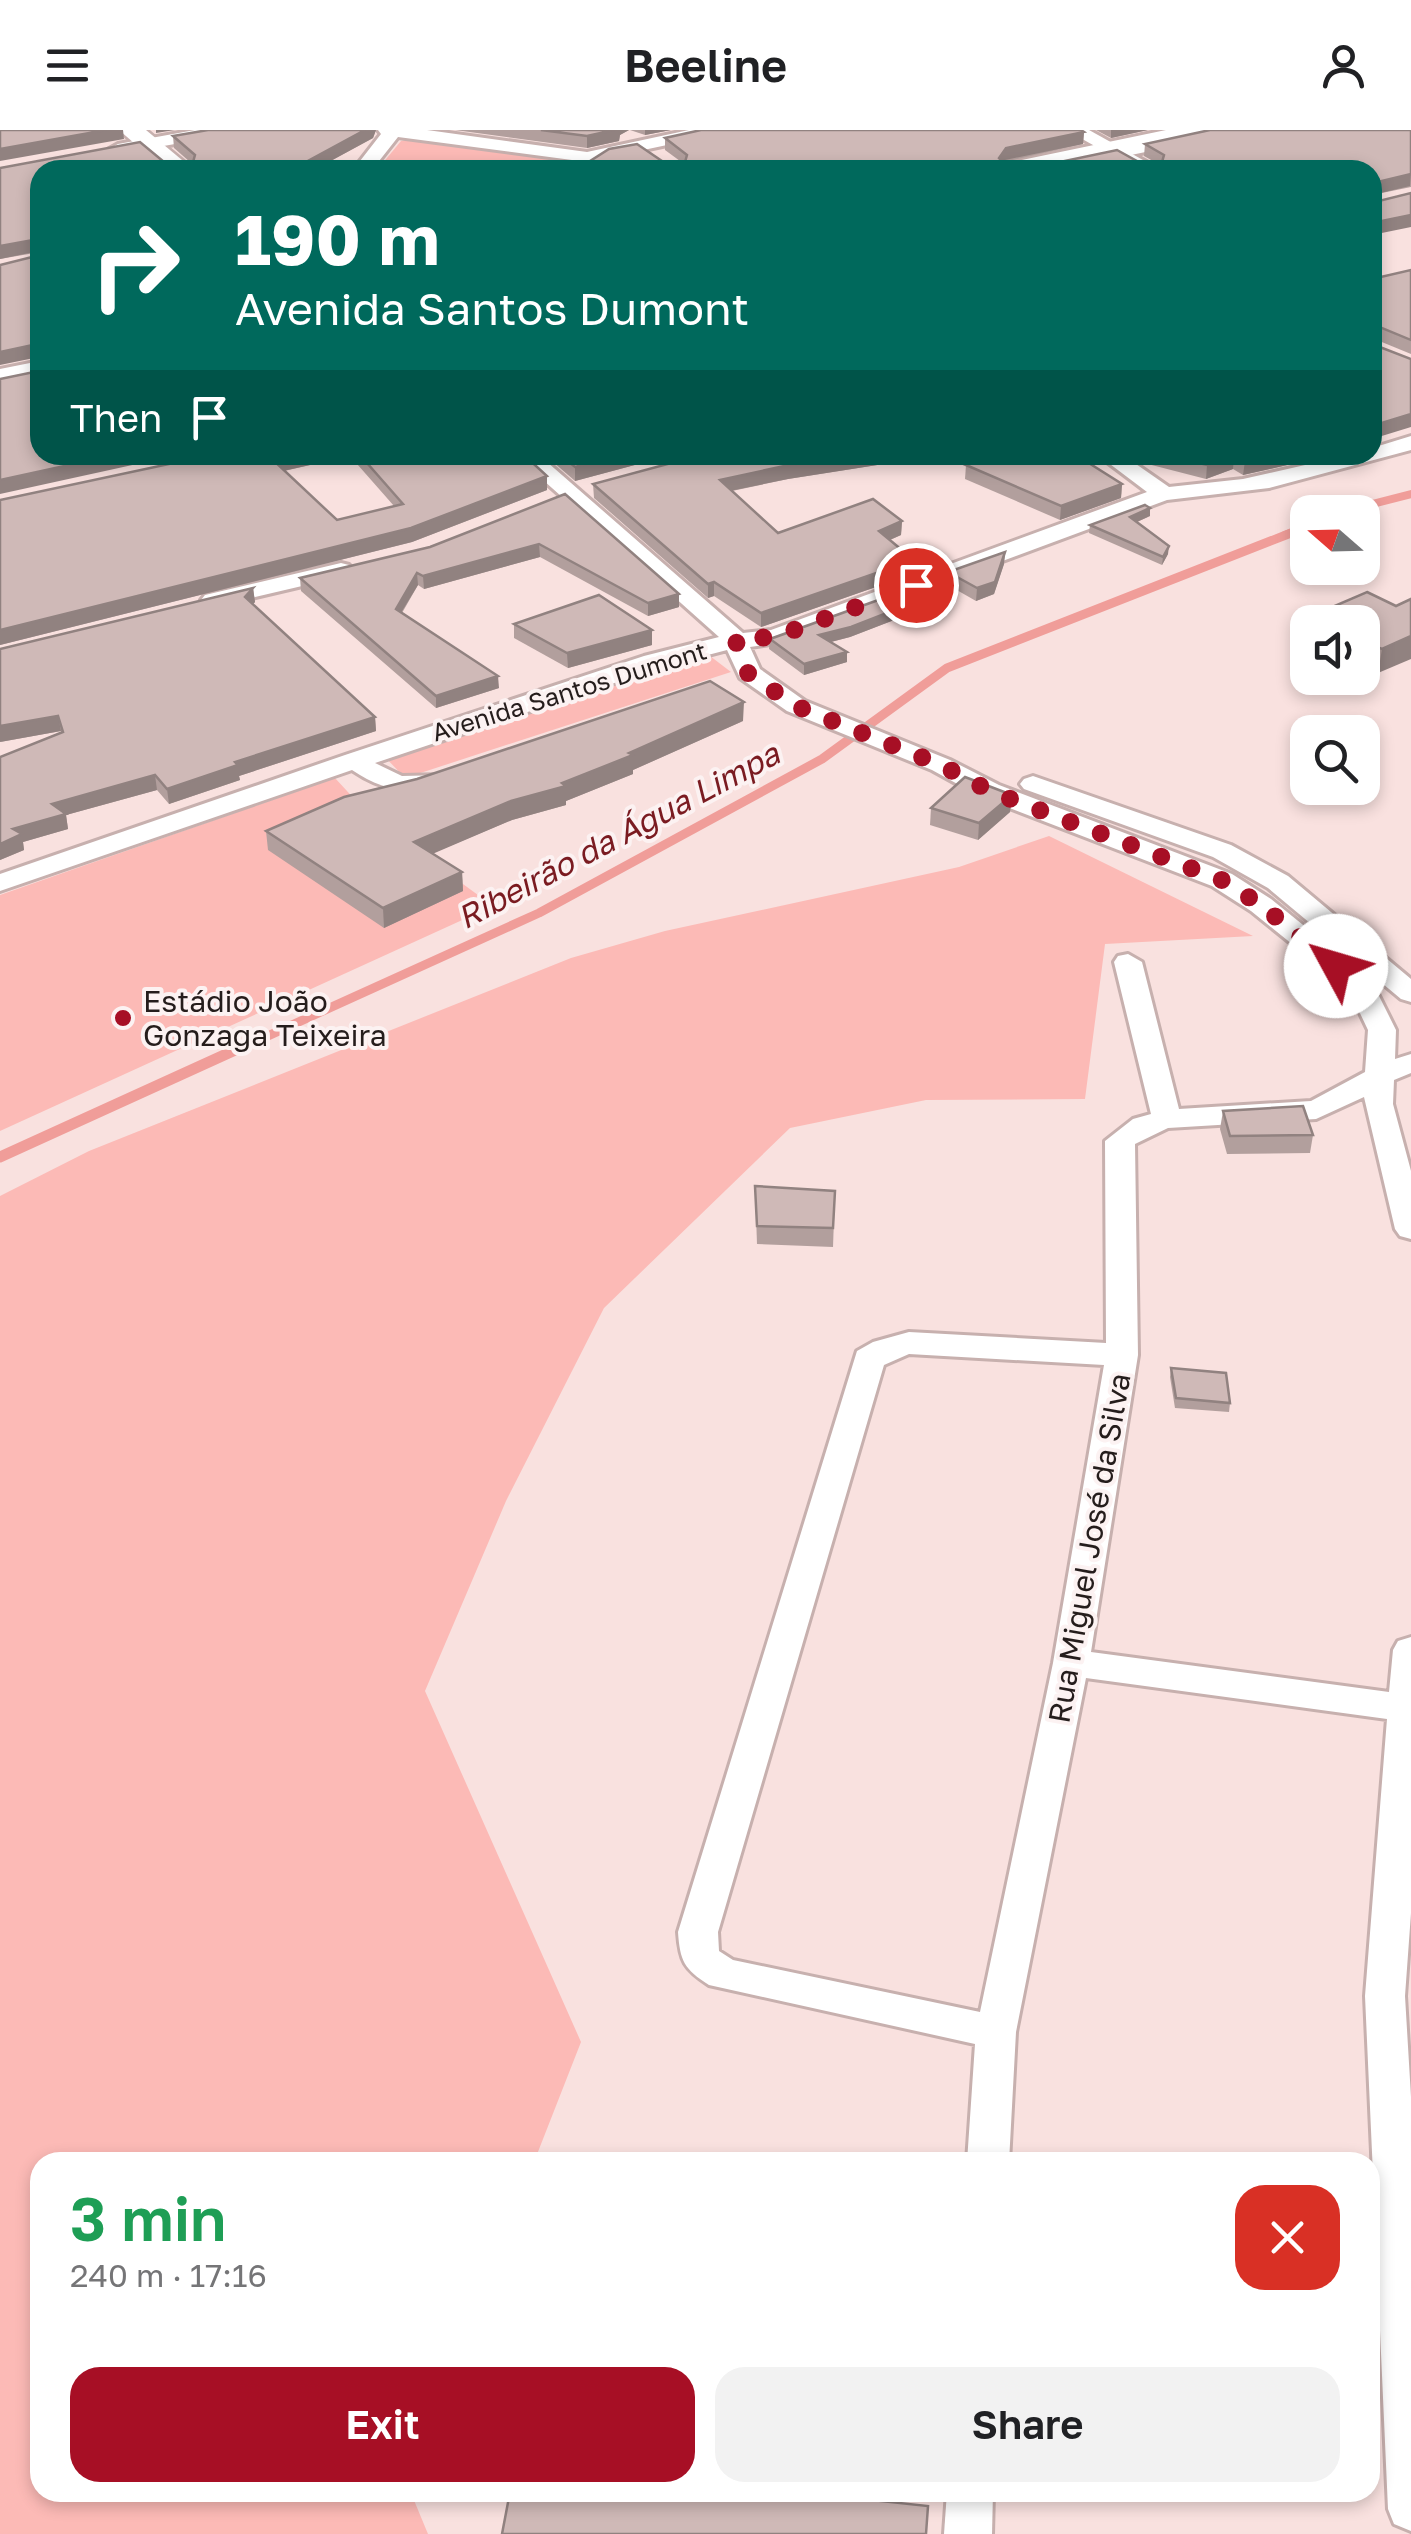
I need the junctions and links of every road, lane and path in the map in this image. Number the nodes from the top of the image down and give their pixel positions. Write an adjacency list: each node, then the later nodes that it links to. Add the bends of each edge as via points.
1 (226, 130): 7 (street)
2 (619, 130): 8 (street)
3 (714, 130): 8 (street)
4 (1075, 130): 9 (street)
5 (1208, 130): 9 (main road)
6 (389, 131): 12 (street); 13 (street)
7 (139, 137): 10 (street); 11 (main road)
8 (640, 144): 14 (street); 15 (street)
9 (1114, 150): 16 (main road); 17 (street)
10 (92, 154)
11 (168, 160)
12 (369, 160)
13 (564, 160)
14 (591, 160)
15 (663, 160)
16 (1066, 160)
17 (1133, 160)
18 (30, 372): 19 (main road)
19 (0, 379)
20 (1411, 443): 21 (street, Avenida Santos Dumont)
21 (1382, 452)
22 (538, 465): 26 (street)
23 (1123, 465): 27 (street)
24 (1341, 465): 27 (street, Avenida Santos Dumont, via 1232,490)
25 (605, 484): 26 (street)
26 (570, 493): 28 (street); 31 (street)
27 (1164, 494): 31 (street, Avenida Santos Dumont, via 775,637)
28 (537, 506)
29 (364, 565): 30 (street)
30 (191, 606)
31 (735, 639): 32 (street, Avenida Santos Dumont); 33 (street, via 740,676)
32 (354, 760): 34 (street, via 399,786); 35 (street, Avenida Santos Dumont)
33 (941, 765): 37 (street, via 998,772 1222,851 1278,882); 39 (street, via 990,791 1222,880 1261,905 1361,986 1382,1030)
34 (452, 775)
35 (0, 884)
36 (1128, 962): 40 (street)
37 (1411, 993)
38 (1411, 1063): 39 (street)
39 (1381, 1071): 40 (street, via 1316,1110); 41 (street, via 1378,1104)
40 (1167, 1118): 42 (street, Rua Miguel José da Silva, via 1120,1142)
41 (1411, 1229)
42 (1122, 1355): 44 (street, Rua Miguel José da Silva); 46 (street, via 909,1343 869,1359 698,1932 700,1959 723,1974)
43 (1411, 1650): 45 (street)
44 (1072, 1663): 45 (street); 46 (street, Rua Miguel José da Silva)
45 (1405, 1708): 49 (street, via 1386,1996)
46 (996, 2032): 47 (street, Rua Miguel José da Silva)
47 (989, 2152)
48 (970, 2502): 50 (street)
49 (1411, 2509)
50 (968, 2534)

